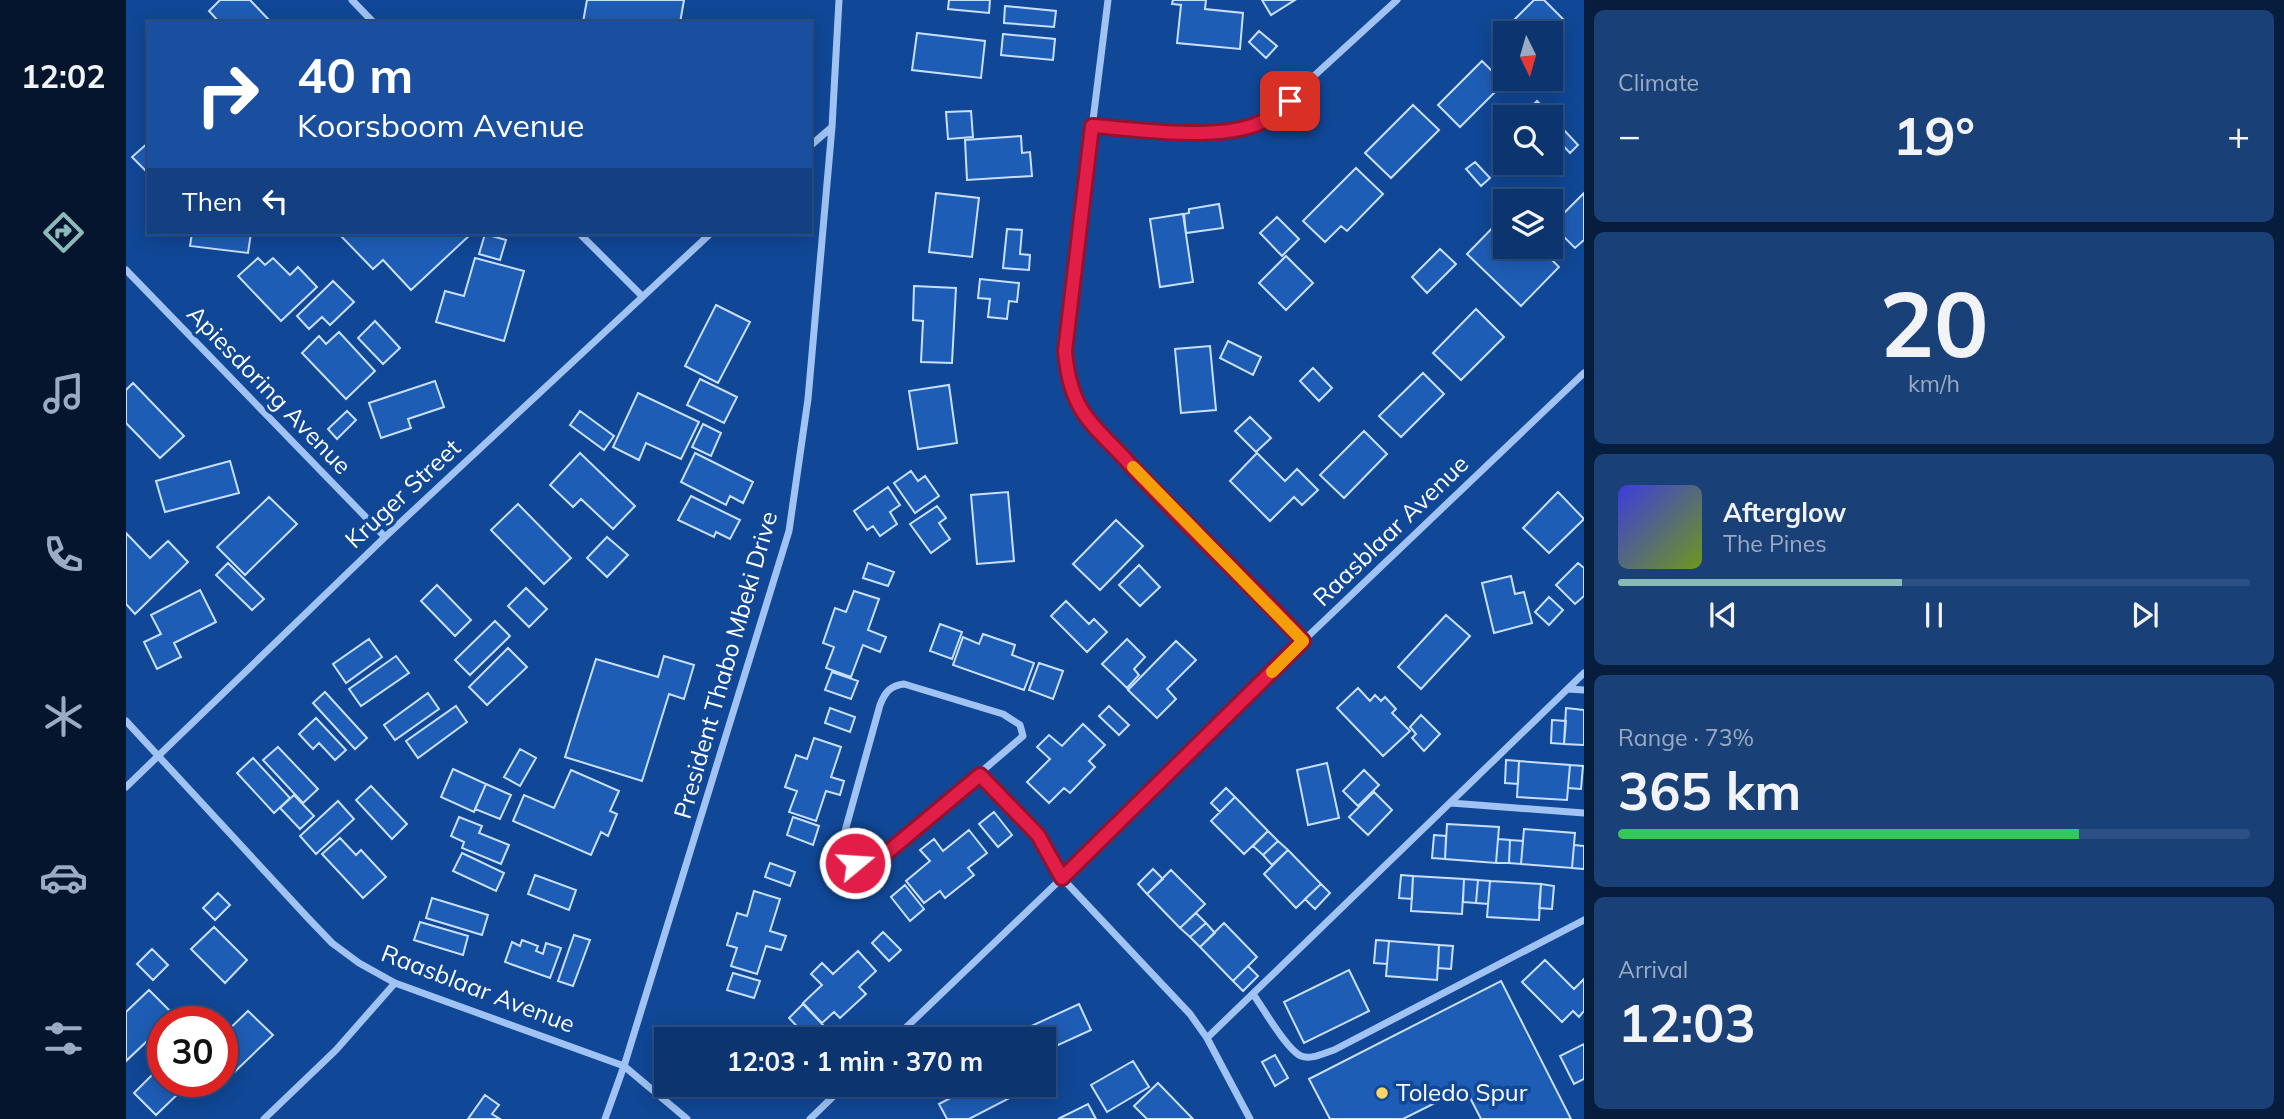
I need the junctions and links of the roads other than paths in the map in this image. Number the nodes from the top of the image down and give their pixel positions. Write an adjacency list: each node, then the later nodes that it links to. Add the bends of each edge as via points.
1 (352, 0): 5 (street)
2 (839, 0): 7 (street, President Thabo Mbeki Drive)
3 (1108, 0): 6 (street)
4 (1397, 0): 6 (street, via 1267,119 1238,130 1205,133)
5 (372, 21)
6 (1092, 126): 15 (street, via 1065,351 1073,393 1093,424 1146,482)
7 (832, 127): 8 (street); 31 (street, President Thabo Mbeki Drive, via 808,399 789,531)
8 (812, 144)
9 (581, 235): 12 (street)
10 (709, 235): 12 (street, Kruger Street)
11 (126, 270): 14 (street, Apiesdoring Avenue)
12 (642, 296): 14 (street, Kruger Street)
13 (1584, 373): 15 (street, Raasblaar Avenue)
14 (385, 537): 20 (street, Kruger Street)
15 (1303, 641): 25 (street, Raasblaar Avenue)
16 (1584, 673): 17 (street)
17 (1567, 689): 18 (street); 23 (street)
18 (1584, 690)
19 (126, 720): 20 (street, Raasblaar Avenue)
20 (159, 755): 22 (street, Kruger Street); 27 (street, Raasblaar Avenue, via 332,943)
21 (980, 775): 21 (street, via 877,861 855,863 842,848 880,705 895,685 1003,714 1020,725 1020,741); 25 (street, via 1038,835)
22 (126, 787)
23 (1451, 803): 24 (street); 28 (street)
24 (1584, 813)
25 (1062, 878): 29 (street, Raasblaar Avenue); 30 (street, via 1190,1014)
26 (1584, 919): 28 (street, via 1315,1056 1303,1057 1292,1049)
27 (395, 983): 31 (street, Raasblaar Avenue); 33 (street, via 336,1050)
28 (1253, 994): 30 (street)
29 (907, 1027)
30 (1207, 1038): 37 (street)
31 (624, 1066): 34 (street, President Thabo Mbeki Drive); 35 (street, Raasblaar Avenue)
32 (833, 1097): 36 (street)
33 (264, 1119)
34 (605, 1119)
35 (687, 1119)
36 (810, 1119)
37 (1250, 1119)

